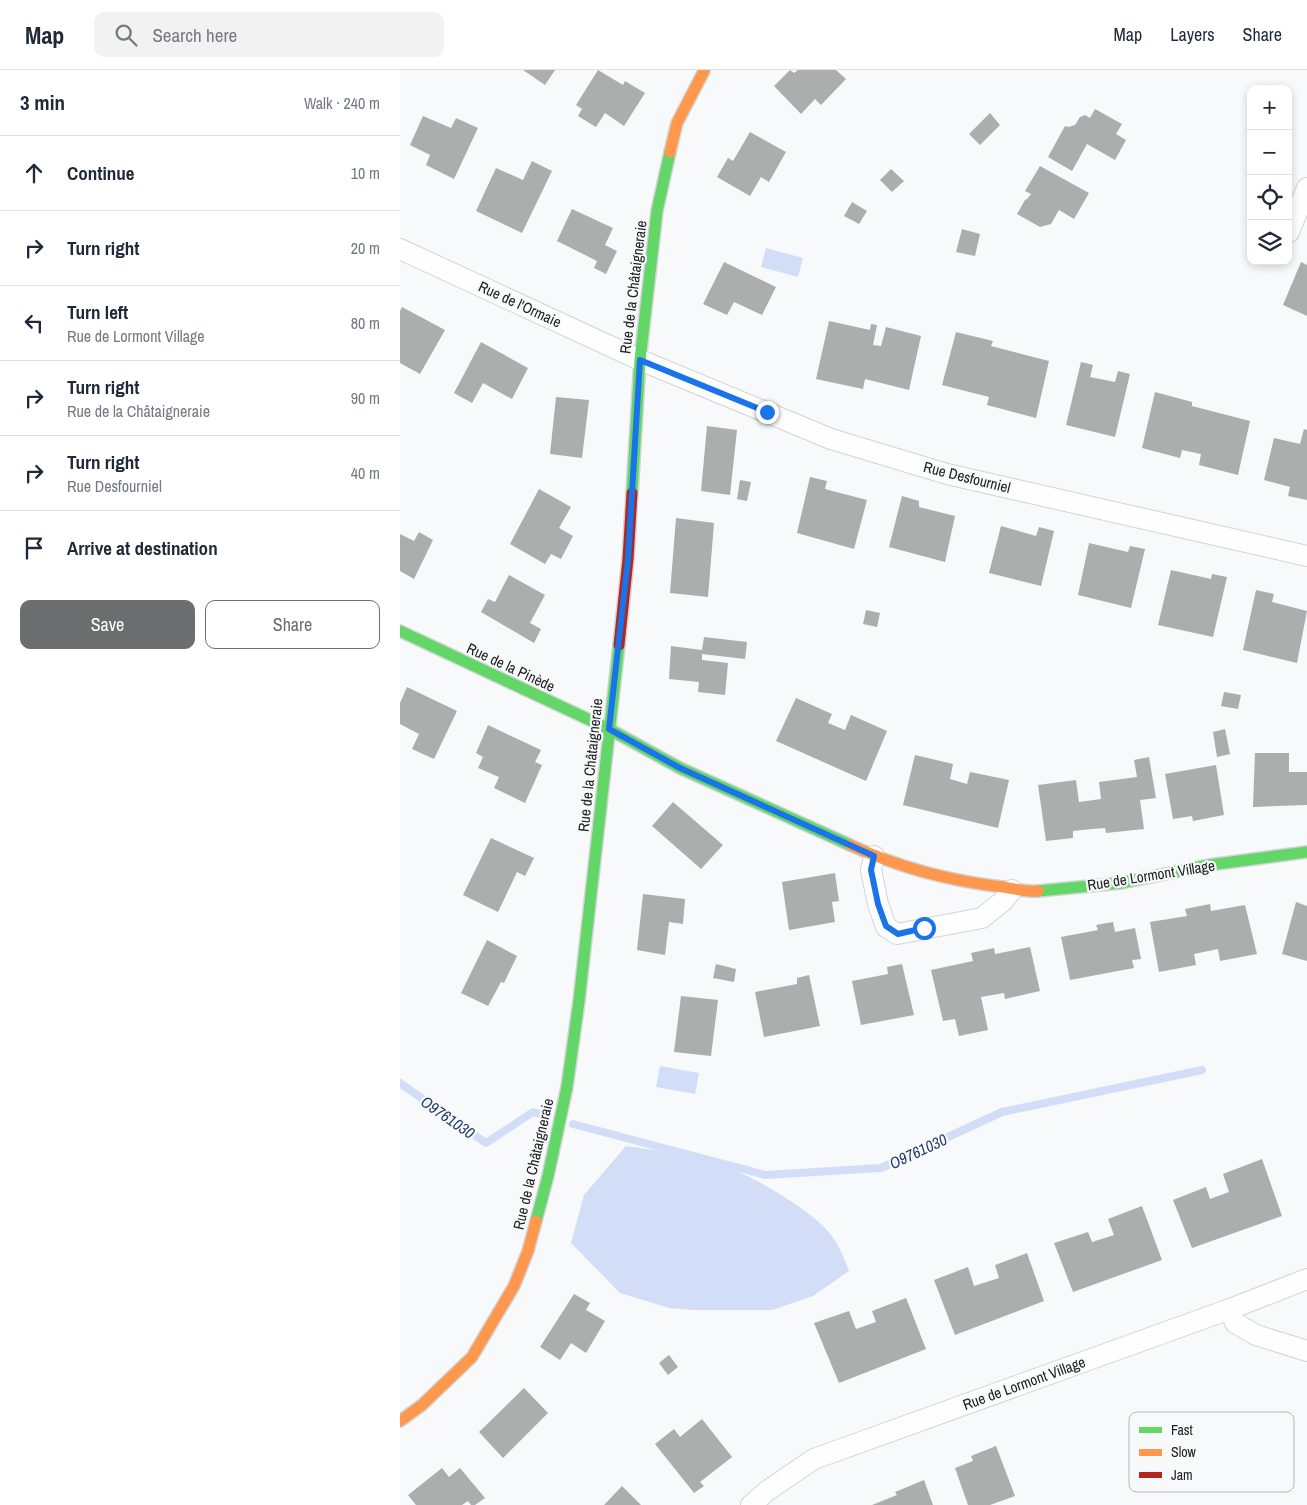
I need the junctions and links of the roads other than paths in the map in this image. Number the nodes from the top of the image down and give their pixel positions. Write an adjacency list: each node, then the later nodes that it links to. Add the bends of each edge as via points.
1 (704, 70): 5 (street, Rue de la Châtaigneraie, via 677,123 657,211)
2 (1307, 188): 3 (street)
3 (1292, 225)
4 (400, 249): 5 (street, Rue de l'Ormaie)
5 (640, 360): 6 (street, Rue Desfourniel, via 831,439 947,474); 8 (street, Rue de la Châtaigneraie, via 628,559)
6 (1307, 556)
7 (400, 631): 8 (street, Rue de la Pinède)
8 (609, 729): 10 (street, Rue de Lormont Village, via 680,768); 15 (street, Rue de la Châtaigneraie, via 567,1087 528,1251 514,1286 472,1357 422,1405)
9 (1307, 852): 11 (street, Rue de Lormont Village, via 1209,865 1121,883)
10 (874, 856): 11 (street, Rue de Lormont Village, via 906,868); 11 (street, via 871,870 878,904 886,926 898,934 982,918)
11 (1012, 890)
12 (1307, 1279): 13 (street, Rue de Lormont Village)
13 (1230, 1309): 14 (street, via 1234,1323 1256,1335); 16 (street, Rue de Lormont Village, via 814,1459)
14 (1307, 1351)
15 (400, 1421)
16 (750, 1505)

